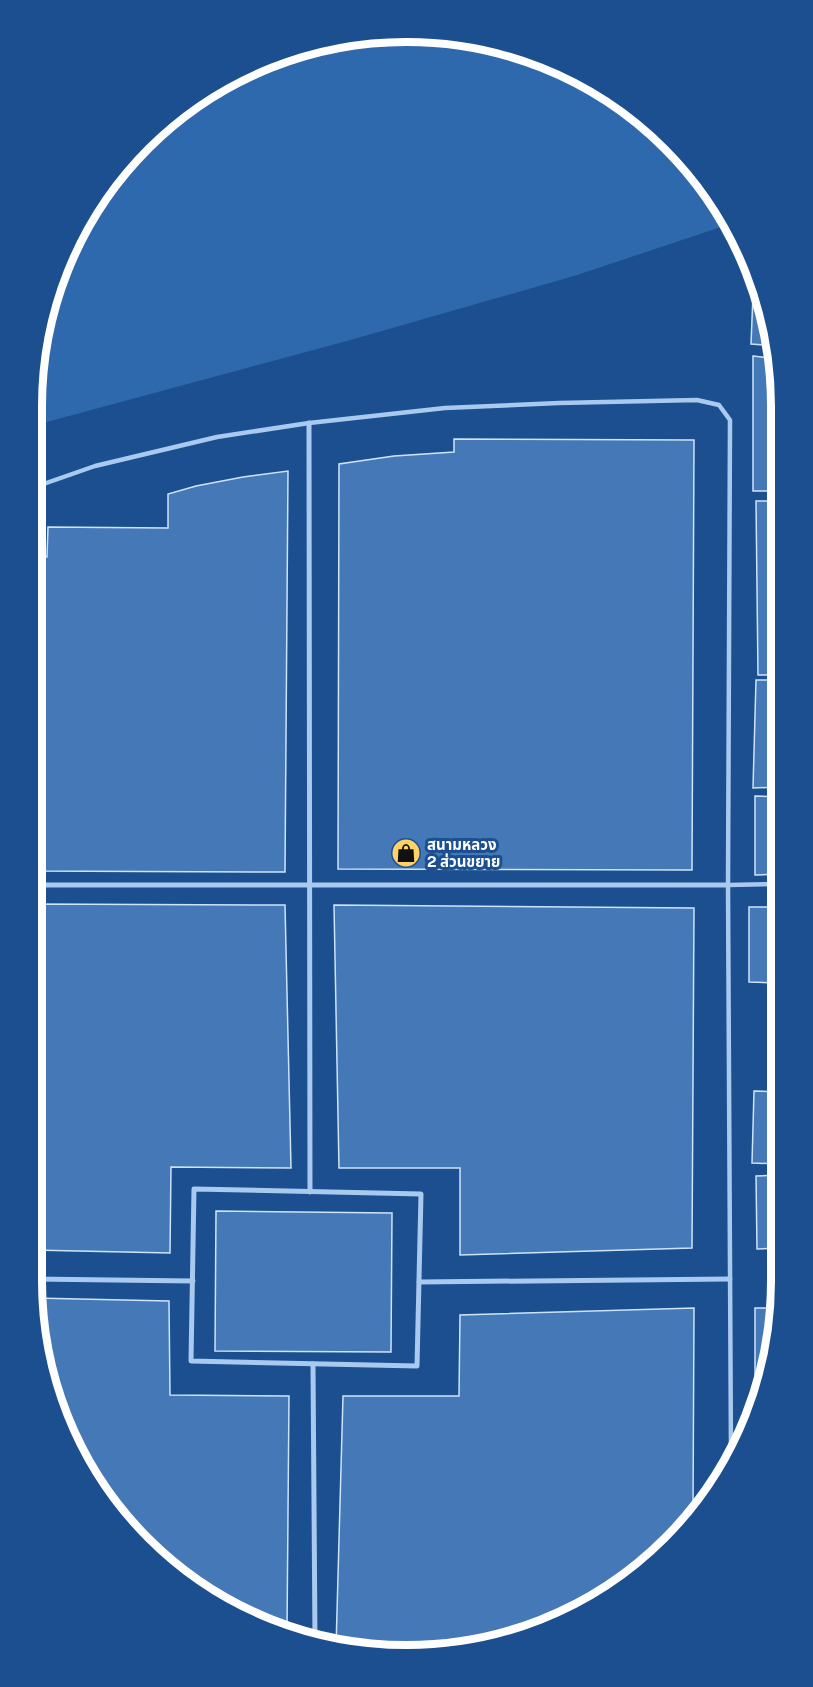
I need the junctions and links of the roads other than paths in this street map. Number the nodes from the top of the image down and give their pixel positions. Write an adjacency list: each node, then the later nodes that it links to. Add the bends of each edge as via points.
1 (309, 423): 2 (lane, via 218,437 106,463); 5 (street); 6 (lane, via 445,408 548,403 697,400 719,405 730,420)
2 (42, 485)
3 (771, 884): 6 (lane)
4 (42, 885): 5 (street)
5 (310, 885): 6 (street); 7 (street)
6 (728, 885): 9 (lane)
7 (310, 1192): 10 (street, via 195,1189); 11 (street, via 421,1194)
8 (42, 1279): 10 (street)
9 (730, 1279): 11 (street); 13 (lane)
10 (193, 1281): 12 (street, via 191,1361)
11 (419, 1281): 12 (street, via 417,1366)
12 (313, 1364): 14 (street)
13 (731, 1446)
14 (315, 1634)

